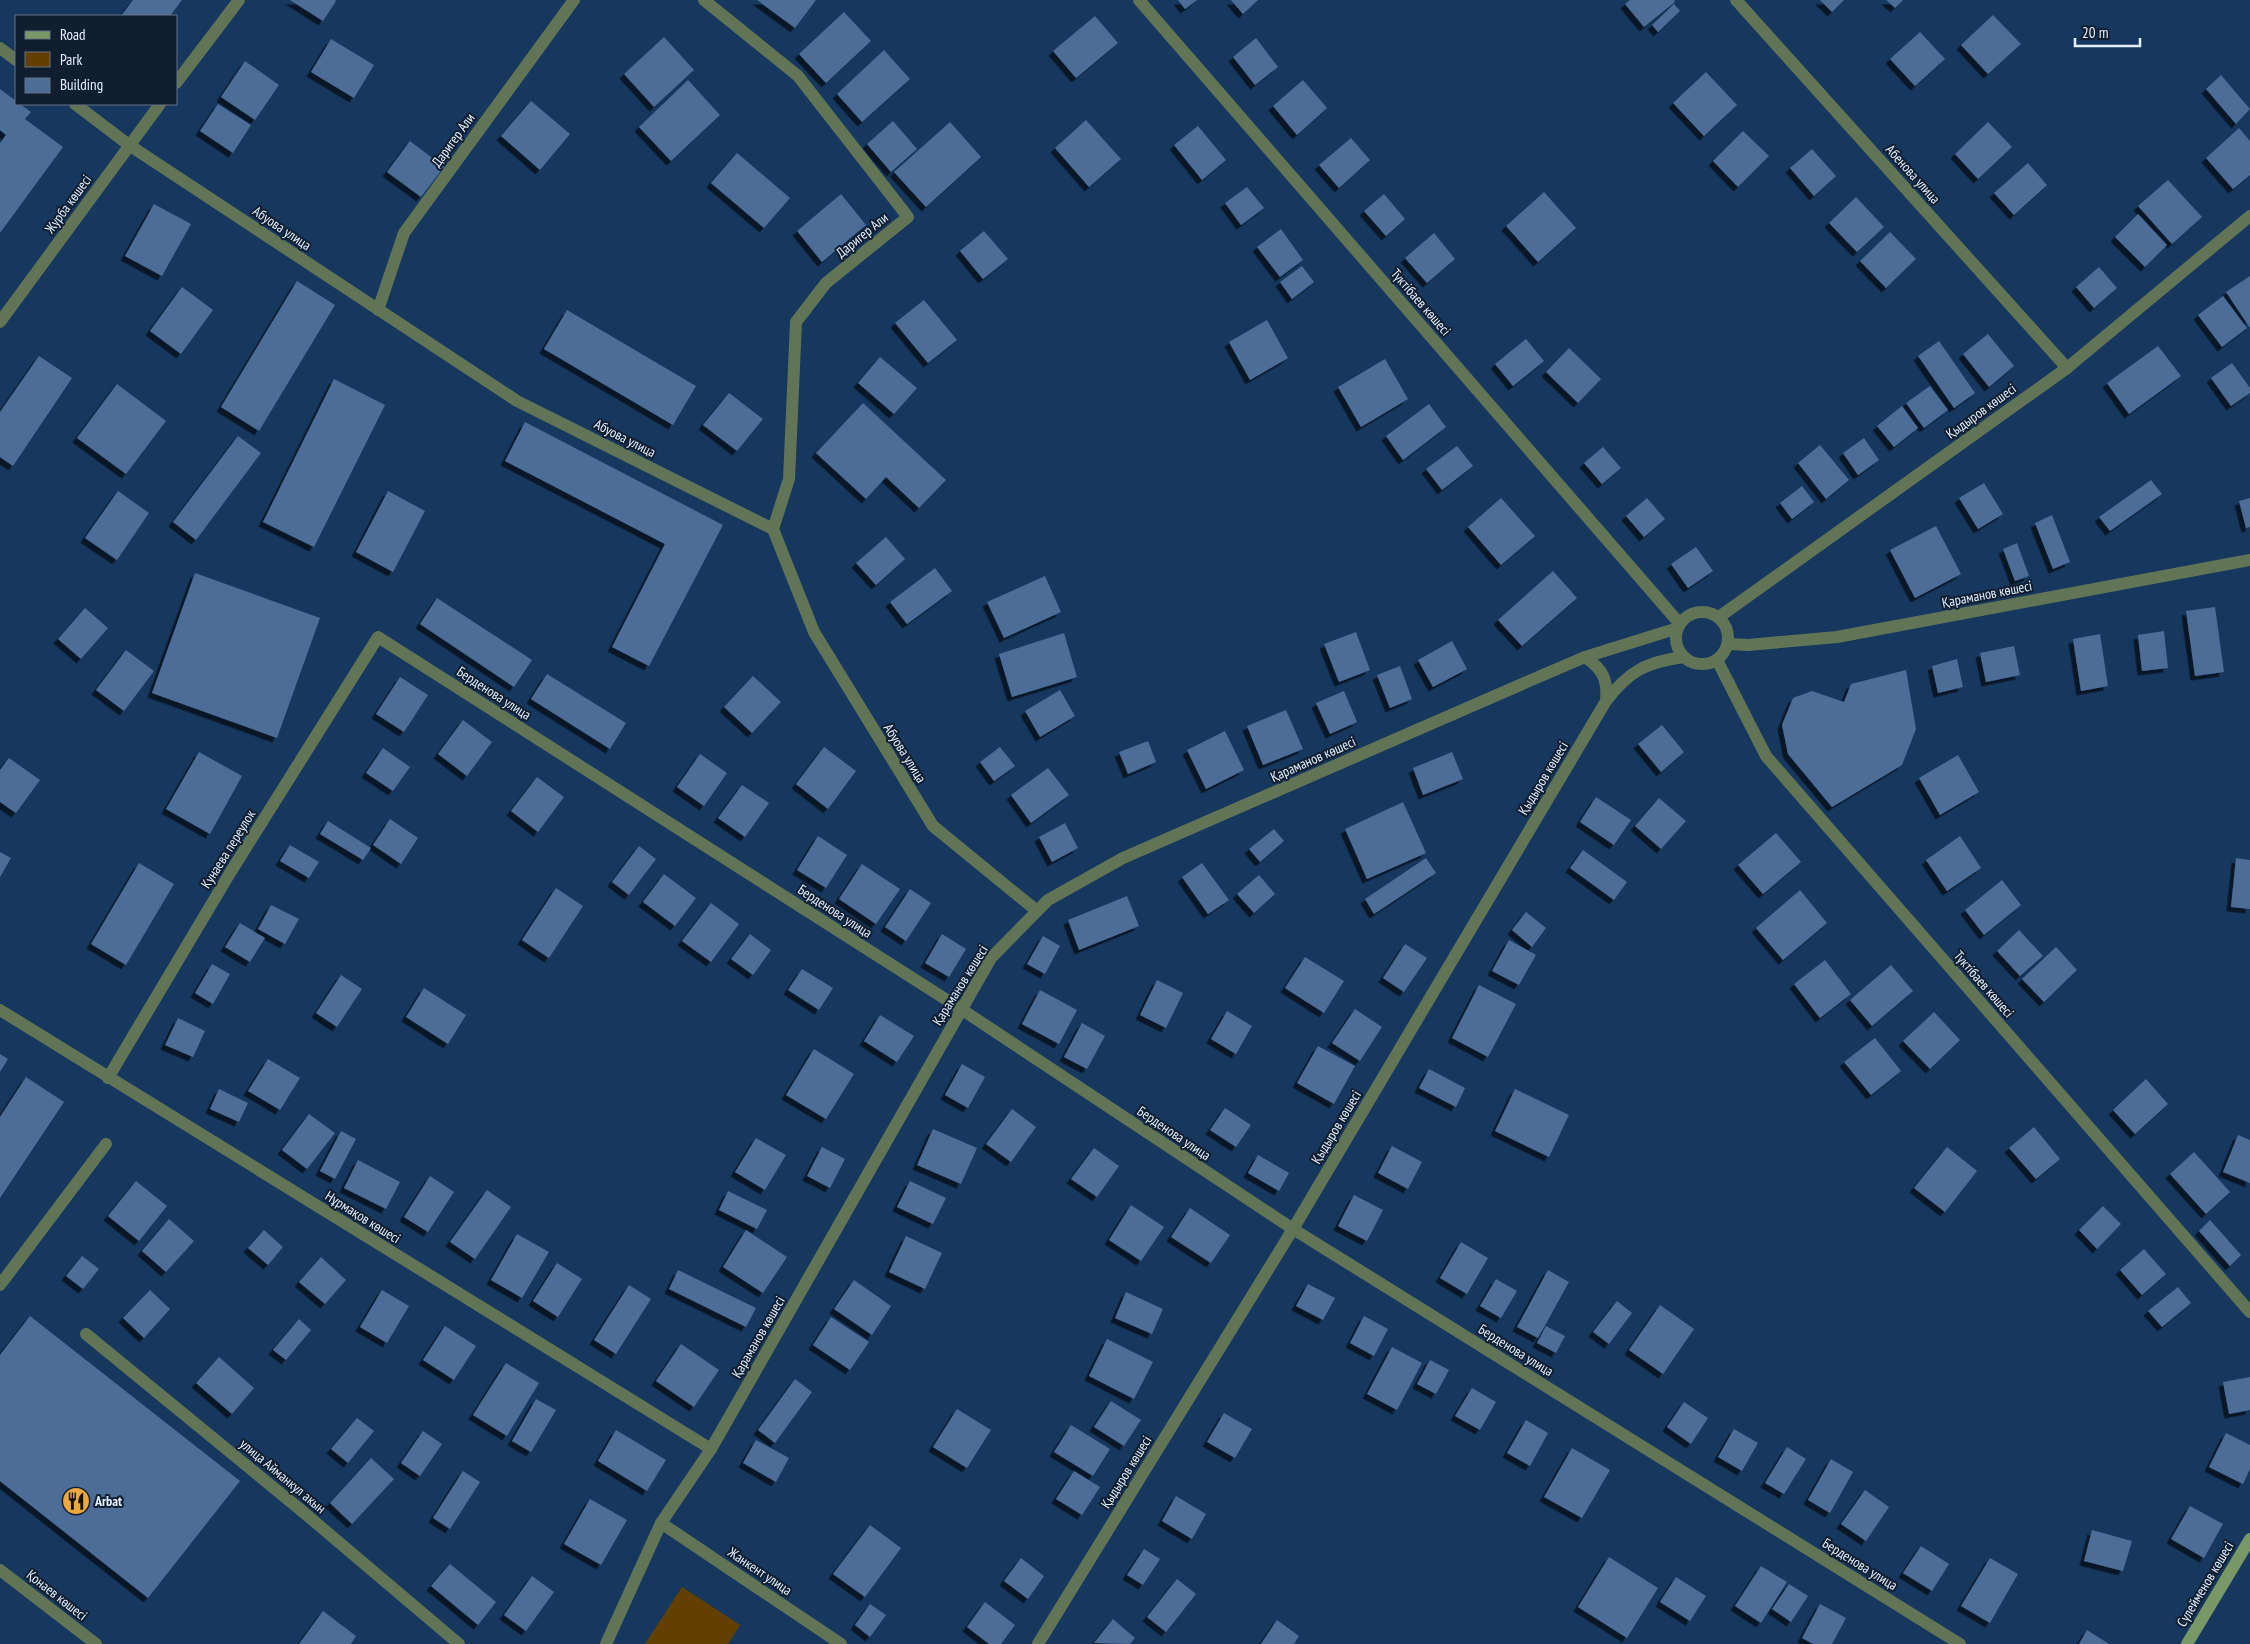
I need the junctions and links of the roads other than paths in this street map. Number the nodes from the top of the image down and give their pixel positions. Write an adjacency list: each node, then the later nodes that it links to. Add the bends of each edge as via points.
1 (238, 0): 8 (street)
2 (574, 0): 13 (street, Даригер Али, via 404,233)
3 (704, 0): 16 (street, Даригер Али, via 798,76 908,217 826,283 796,322 789,479)
4 (1139, 0): 19 (street, Түктібаев көшесі)
5 (1736, 0): 15 (street, Абенова улица)
6 (0, 48): 7 (street)
7 (15, 59)
8 (178, 79)
9 (76, 105): 11 (street, Абуова улица)
10 (159, 105): 11 (street, Журба көшесі)
11 (129, 145): 13 (street, Абуова улица); 14 (street, Журба көшесі)
12 (2250, 216): 15 (street, Қыдыров көшесі)
13 (378, 310): 16 (street, Абуова улица, via 517,401)
14 (0, 322)
15 (2067, 368): 18 (street, Қыдыров көшесі)
16 (773, 529): 26 (street, Абуова улица, via 814,632 933,826)
17 (2250, 560): 21 (street, Қараманов көшесі, via 1837,637)
18 (1719, 617): 19 (street, via 1711,613 1693,613); 21 (street, via 1728,634)
19 (1679, 626): 22 (street, Қараманов көшесі); 23 (street, via 1676,638)
20 (378, 637): 27 (street, Берденова улица); 29 (street, Кунаева переулок, via 230,873)
21 (1728, 644): 24 (street)
22 (1585, 657): 25 (street, via 1603,673 1607,686); 26 (street, Қараманов көшесі, via 1123,858 1048,900)
23 (1684, 657): 24 (street, via 1700,664); 25 (street, Қыдыров көшесі, via 1660,660 1638,669 1621,682)
24 (1717, 660): 33 (street, Түктібаев көшесі, via 1766,756)
25 (1606, 701): 31 (street, Қыдыров көшесі)
26 (1037, 911): 27 (street, Қараманов көшесі, via 991,958)
27 (961, 1009): 31 (street, Берденова улица); 35 (street, Қараманов көшесі)
28 (0, 1010): 29 (street, Нұрмақов көшесі)
29 (108, 1078): 35 (street, Нұрмақов көшесі)
30 (106, 1144): 32 (street)
31 (1293, 1229): 43 (street, Қыдыров көшесі); 44 (street, Берденова улица)
32 (0, 1285)
33 (2250, 1312)
34 (86, 1334): 40 (street, улица Айманкул акын)
35 (711, 1449): 36 (street, Қараманов көшесі)
36 (661, 1523): 41 (street, Қараманов көшесі); 42 (street, Жанкент улица)
37 (2250, 1539): 45 (main road, Сүлейменов көшесі)
38 (0, 1570): 39 (street, Қонаев көшесі)
39 (91, 1642)
40 (458, 1644)
41 (606, 1644)
42 (841, 1644)
43 (1038, 1644)
44 (1960, 1644)
45 (2186, 1644)

